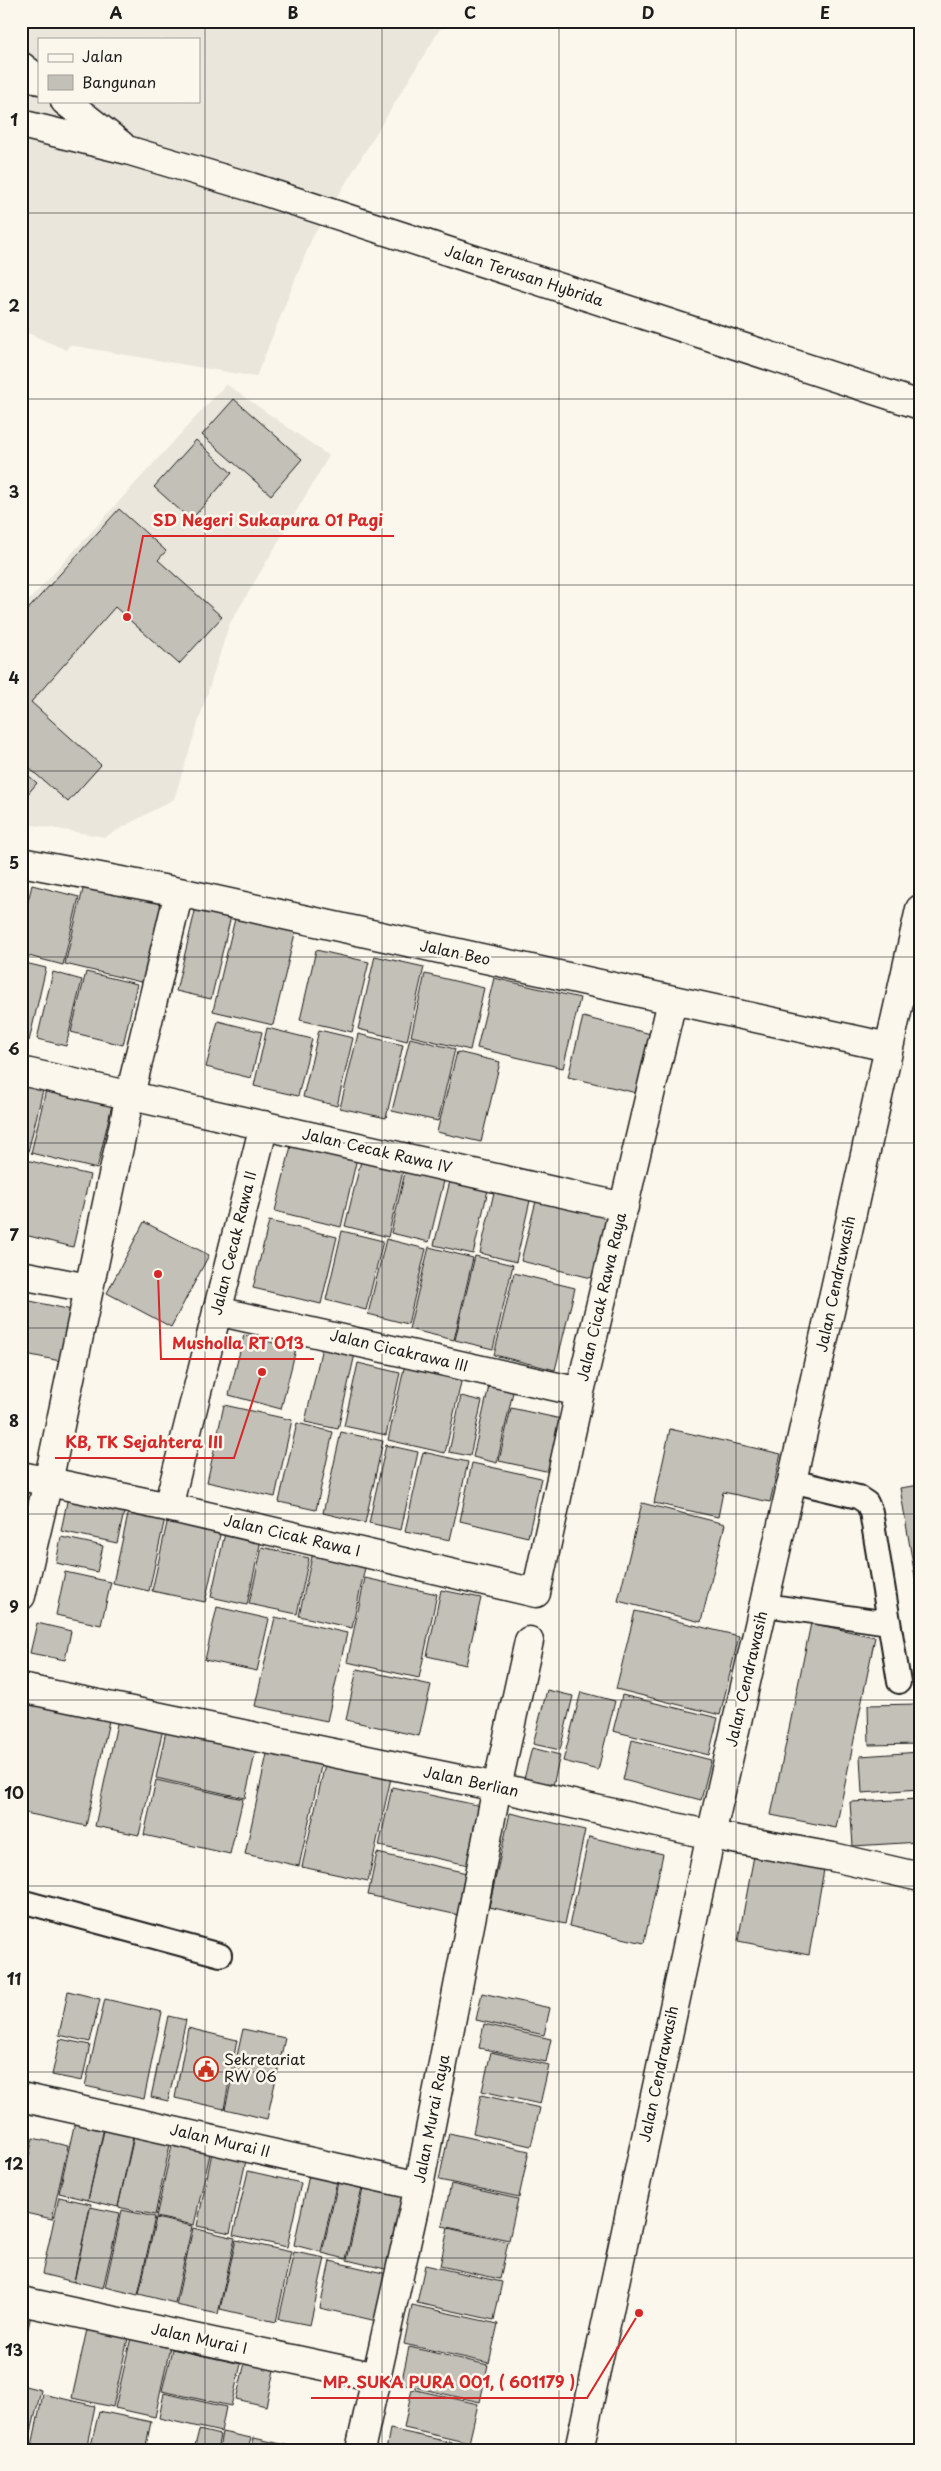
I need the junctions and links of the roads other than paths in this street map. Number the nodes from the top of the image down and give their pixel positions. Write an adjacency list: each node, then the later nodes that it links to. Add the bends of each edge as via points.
1 (21, 66): 2 (street)
2 (38, 79)
3 (67, 102): 5 (street, Jalan Terusan Hybrida)
4 (21, 124): 5 (street, Jalan Terusan Hybrida)
5 (127, 150): 6 (street, Jalan Terusan Hybrida, via 251,187)
6 (920, 405)
7 (21, 862): 8 (street, Jalan Beo)
8 (179, 892): 10 (street, Jalan Beo); 13 (street)
9 (920, 909): 11 (street, Jalan Cendrawasih)
10 (672, 1001): 11 (street, Jalan Beo); 15 (street, Jalan Cicak Rawa Raya)
11 (888, 1047): 21 (street, Jalan Cendrawasih)
12 (21, 1071): 13 (street, Jalan Cecak Rawa IV)
13 (130, 1095): 14 (street, Jalan Cecak Rawa IV); 17 (street)
14 (264, 1125): 15 (street, Jalan Cecak Rawa IV); 18 (street, Jalan Cecak Rawa II)
15 (624, 1207): 19 (street, Jalan Cicak Rawa Raya)
16 (21, 1275): 17 (street)
17 (88, 1288): 22 (street)
18 (218, 1311): 19 (street, Jalan Cicakrawa III); 23 (street, Jalan Cecak Rawa II)
19 (580, 1392): 24 (street, Jalan Cicak Rawa Raya)
20 (21, 1476): 22 (street, Jalan Cicak Rawa I)
21 (792, 1481): 26 (street, Jalan Cendrawasih); 27 (lane, via 858,1497 866,1503 871,1512)
22 (48, 1482): 23 (street, Jalan Cicak Rawa I); 25 (street)
23 (168, 1507): 24 (street, Jalan Cicak Rawa I)
24 (536, 1593)
25 (21, 1596)
26 (764, 1605): 27 (lane); 32 (street, Jalan Cendrawasih)
27 (889, 1623): 29 (lane)
28 (529, 1641): 31 (street)
29 (899, 1682)
30 (21, 1688): 31 (street, Jalan Berlian)
31 (497, 1788): 32 (street, Jalan Berlian); 37 (street, Jalan Murai Raya)
32 (711, 1835): 33 (street, Jalan Berlian); 41 (street, Jalan Cendrawasih)
33 (920, 1877)
34 (21, 1901): 35 (lane)
35 (220, 1955)
36 (21, 2097): 37 (street, Jalan Murai II)
37 (419, 2186): 39 (street, Jalan Murai Raya)
38 (21, 2301): 39 (street, Jalan Murai I)
39 (376, 2377): 40 (street, Jalan Murai Raya)
40 (360, 2450)
41 (578, 2450)

